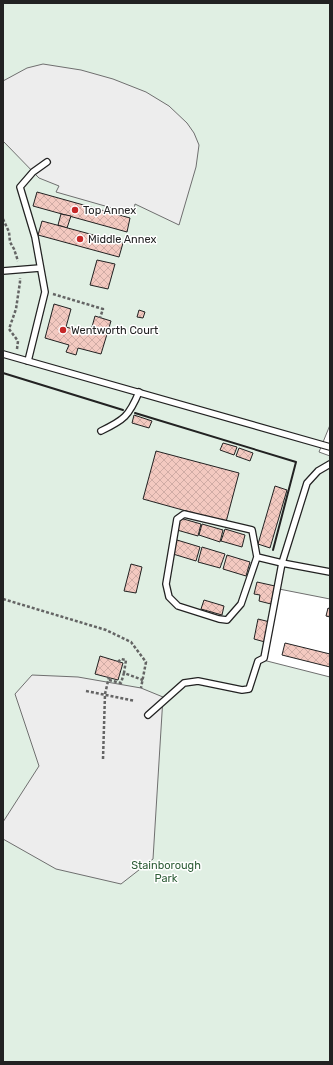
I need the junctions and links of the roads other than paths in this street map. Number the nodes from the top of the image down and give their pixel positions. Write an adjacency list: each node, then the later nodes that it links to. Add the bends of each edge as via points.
1 (48, 162): 2 (lane, via 32,172 20,187 35,237)
2 (40, 268): 3 (lane); 5 (lane, via 45,292)
3 (3, 271)
4 (3, 354): 5 (lane)
5 (28, 361): 6 (lane)
6 (139, 392): 7 (lane, via 130,412 114,425); 8 (lane)
7 (101, 431)
8 (330, 446)
9 (330, 464): 11 (lane, via 318,471 307,483)
10 (257, 556): 10 (lane, via 252,530 184,514 177,520 166,584 169,597 178,606 227,620 241,604); 11 (lane)
11 (282, 563): 12 (lane); 13 (lane, via 264,658 258,661 249,689 242,690 198,681 184,683)
12 (330, 572)
13 (148, 715)

